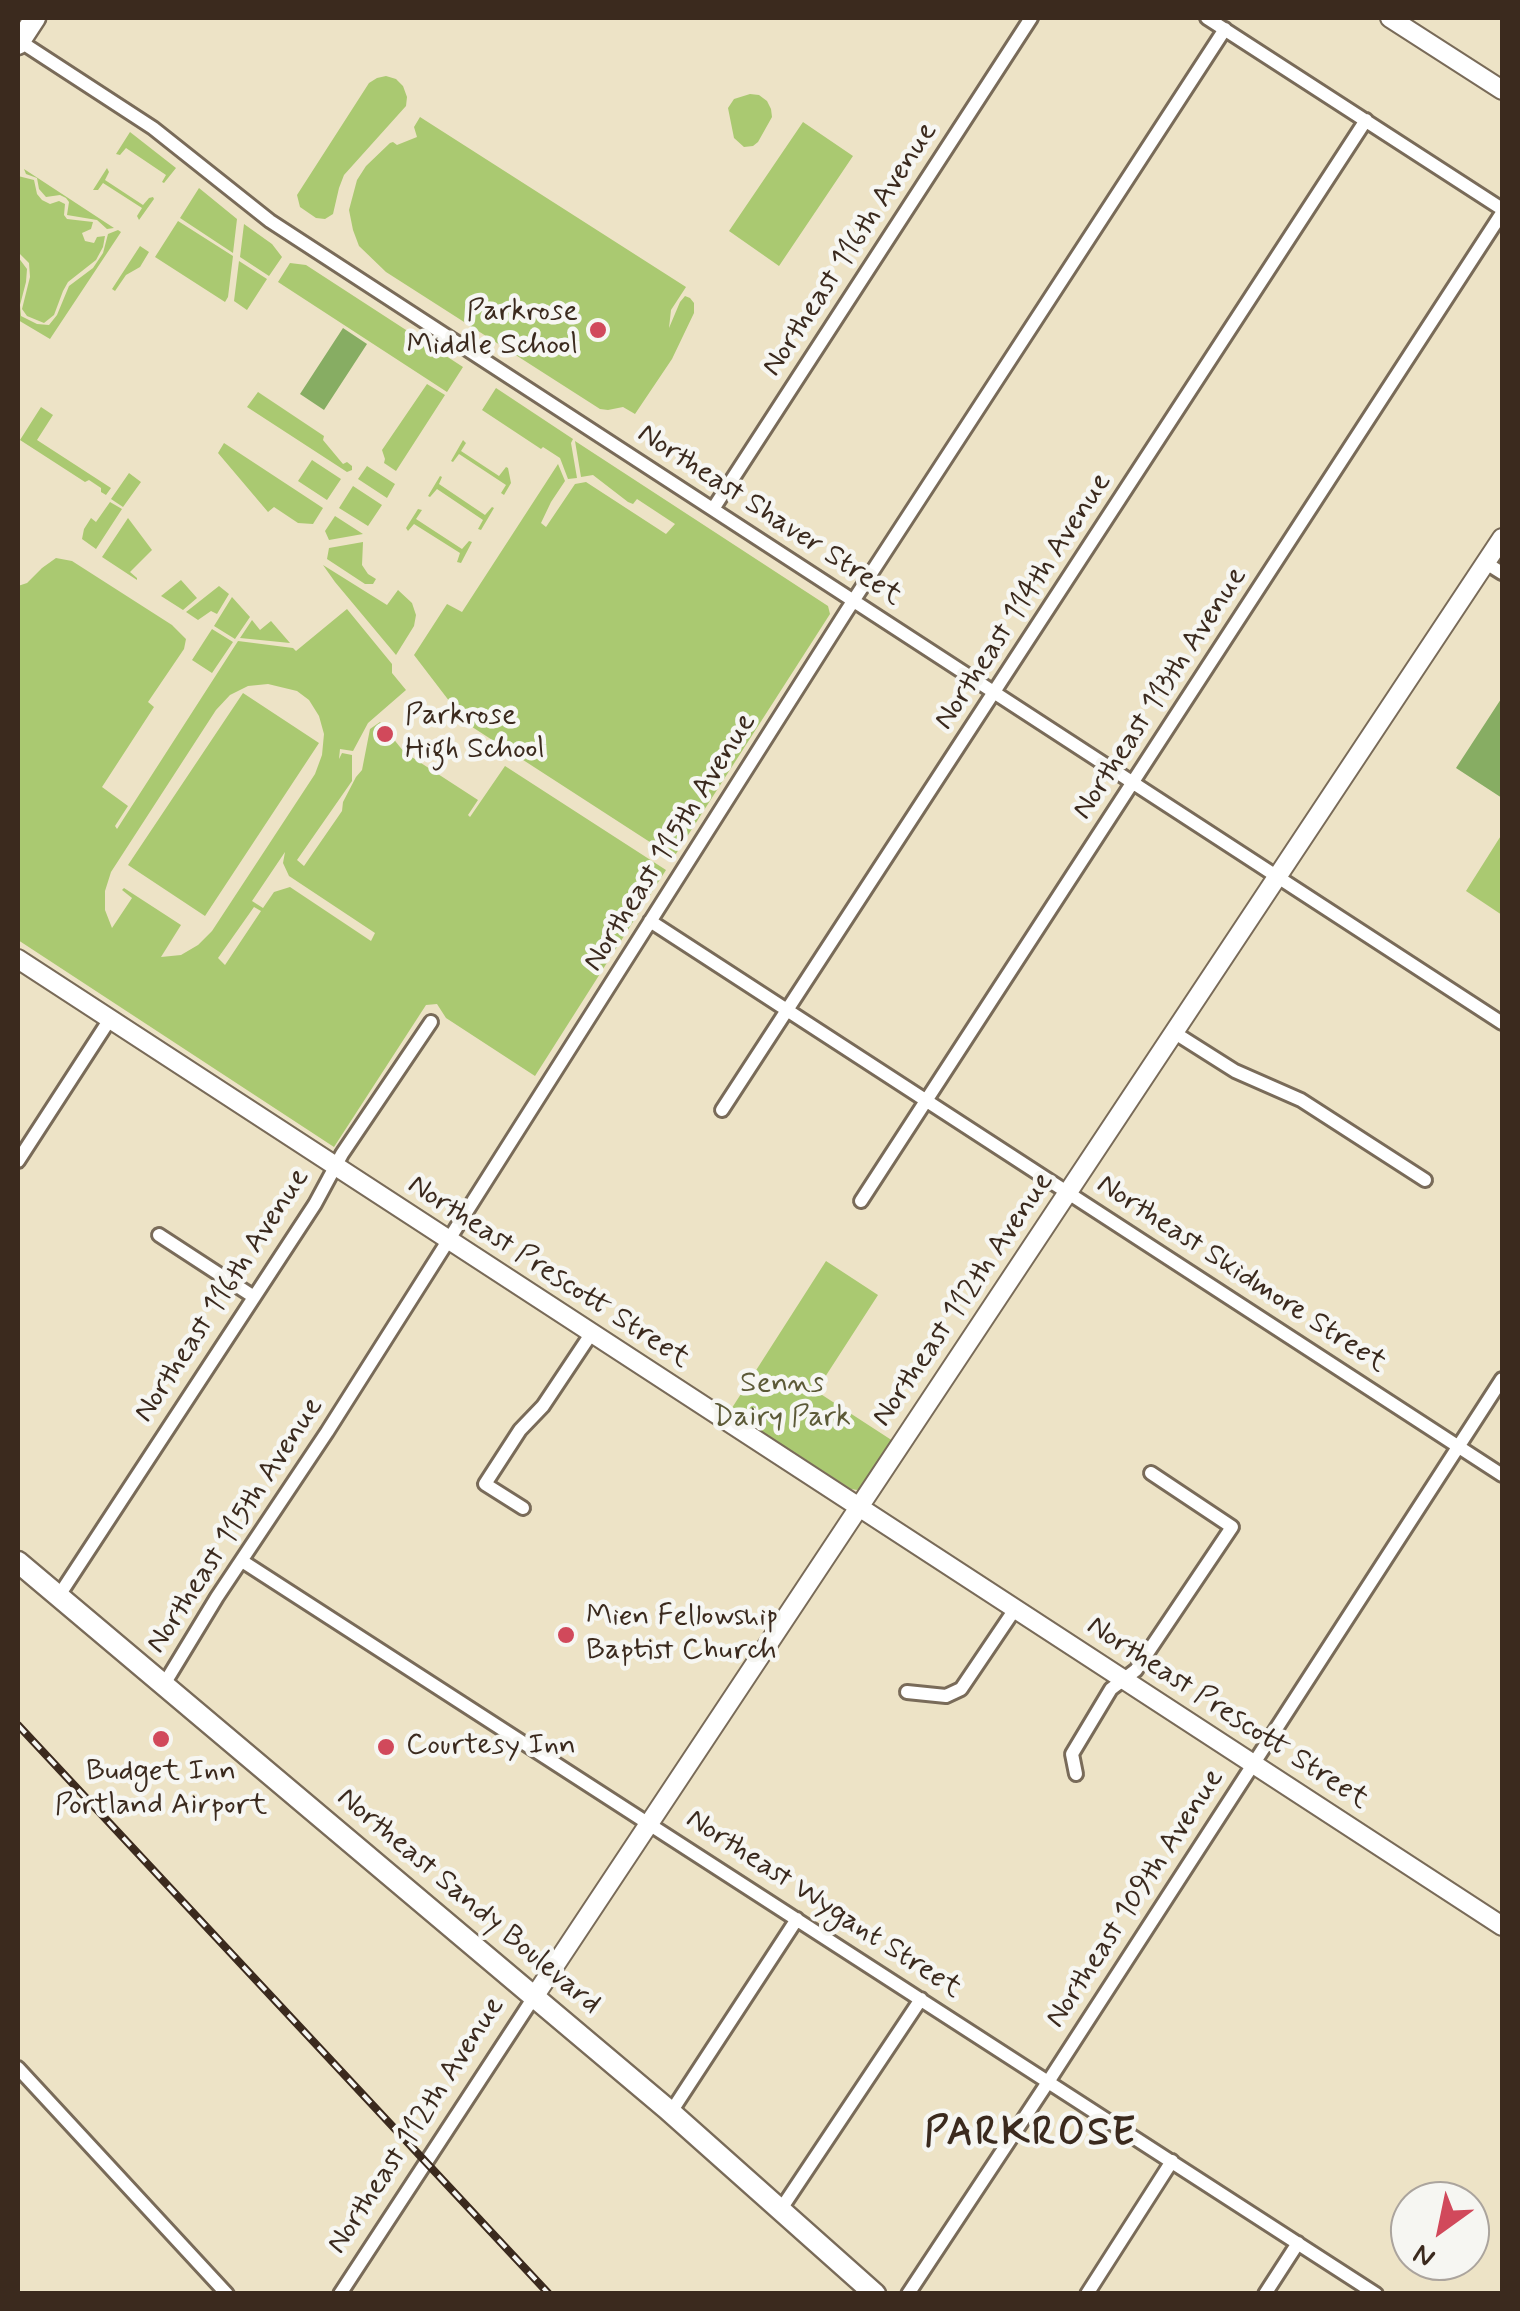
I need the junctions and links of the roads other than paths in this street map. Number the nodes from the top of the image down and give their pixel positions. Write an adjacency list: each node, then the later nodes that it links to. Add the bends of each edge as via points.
1 (35, 18): 6 (main road)
2 (1031, 18): 10 (street, Northeast 116th Avenue)
3 (1207, 18): 5 (street)
4 (1390, 18): 7 (street)
5 (1225, 30): 8 (street); 13 (street, Northeast 115th Avenue)
6 (18, 41): 10 (street, Northeast Shaver Street, via 153,128 260,215)
7 (1502, 90)
8 (1366, 120): 9 (street); 14 (street, Northeast 114th Avenue)
9 (1502, 211): 15 (street, Northeast 113th Avenue)
10 (713, 510): 13 (street, Northeast Shaver Street)
11 (1502, 538): 12 (street, Northeast 112th Avenue)
12 (1494, 568): 16 (street, Northeast 112th Avenue)
13 (854, 600): 14 (street, Northeast Shaver Street); 17 (street, Northeast 115th Avenue)
14 (995, 693): 15 (street, Northeast Shaver Street); 19 (street, Northeast 114th Avenue)
15 (1133, 784): 16 (street, Northeast Shaver Street); 24 (street, Northeast 113th Avenue)
16 (1278, 878): 22 (street, Northeast Shaver Street); 23 (street, Northeast 112th Avenue)
17 (650, 921): 19 (street, Northeast Skidmore Street); 32 (street, Northeast 115th Avenue)
18 (18, 959): 20 (street, Northeast Prescott Street)
19 (788, 1010): 24 (street, Northeast Skidmore Street); 25 (street, Northeast 114th Avenue)
20 (110, 1019): 26 (street); 27 (street, Northeast Prescott Street)
21 (431, 1022): 27 (street, Northeast 116th Avenue)
22 (1502, 1024)
23 (1175, 1033): 28 (street, via 1234,1071 1301,1100); 29 (street, Northeast 112th Avenue)
24 (926, 1101): 29 (street, Northeast Skidmore Street); 30 (street, Northeast 113th Avenue)
25 (722, 1110)
26 (18, 1162)
27 (336, 1166): 32 (street, Northeast Prescott Street); 33 (street, Northeast 116th Avenue)
28 (1425, 1180)
29 (1068, 1193): 36 (street, Northeast Skidmore Street); 39 (street, Northeast 112th Avenue)
30 (861, 1201)
31 (159, 1234): 33 (street)
32 (448, 1240): 34 (street, Northeast Prescott Street); 41 (street, Northeast 115th Avenue)
33 (254, 1297): 43 (street, Northeast 116th Avenue)
34 (591, 1334): 39 (street, Northeast Prescott Street); 40 (street, via 485,1484)
35 (1502, 1379): 36 (street, Northeast 109th Avenue)
36 (1458, 1447): 38 (street, Northeast Skidmore Street); 48 (street, Northeast 109th Avenue)
37 (1150, 1473): 45 (street, via 1232,1526)
38 (1502, 1475)
39 (860, 1507): 44 (street, Northeast Prescott Street); 50 (street, Northeast 112th Avenue)
40 (523, 1508)
41 (242, 1560): 46 (street, Northeast 115th Avenue); 50 (street, Northeast Wygant Street)
42 (18, 1562): 43 (main road, Northeast Sandy Boulevard)
43 (58, 1597): 46 (main road, Northeast Sandy Boulevard)
44 (1015, 1609): 45 (street, Northeast Prescott Street); 47 (street, via 961,1688 946,1696)
45 (1124, 1679): 48 (street, Northeast Prescott Street); 49 (street, via 1072,1754)
46 (163, 1686): 53 (main road, Northeast Sandy Boulevard)
47 (908, 1692)
48 (1254, 1763): 52 (street, Northeast Prescott Street); 56 (street, Northeast 109th Avenue)
49 (1076, 1774)
50 (650, 1823): 51 (street, Northeast Wygant Street); 53 (street, Northeast 112th Avenue)
51 (797, 1918): 54 (street, Northeast Wygant Street); 57 (street)
52 (1502, 1926)
53 (534, 1997): 57 (main road, Northeast Sandy Boulevard); 62 (street, Northeast 112th Avenue)
54 (921, 1999): 56 (street, Northeast Wygant Street); 59 (street)
55 (18, 2068): 61 (street)
56 (1048, 2082): 58 (street, Northeast Wygant Street); 64 (street, Northeast 109th Avenue)
57 (670, 2112): 59 (main road, Northeast Sandy Boulevard)
58 (1172, 2162): 60 (street, Northeast Wygant Street); 65 (street)
59 (781, 2210): 63 (main road, Northeast Sandy Boulevard)
60 (1298, 2243): 66 (street); 67 (street, Northeast Wygant Street)
61 (227, 2294)
62 (340, 2294)
63 (875, 2294)
64 (908, 2294)
65 (1087, 2294)
66 (1265, 2294)
67 (1376, 2294)

